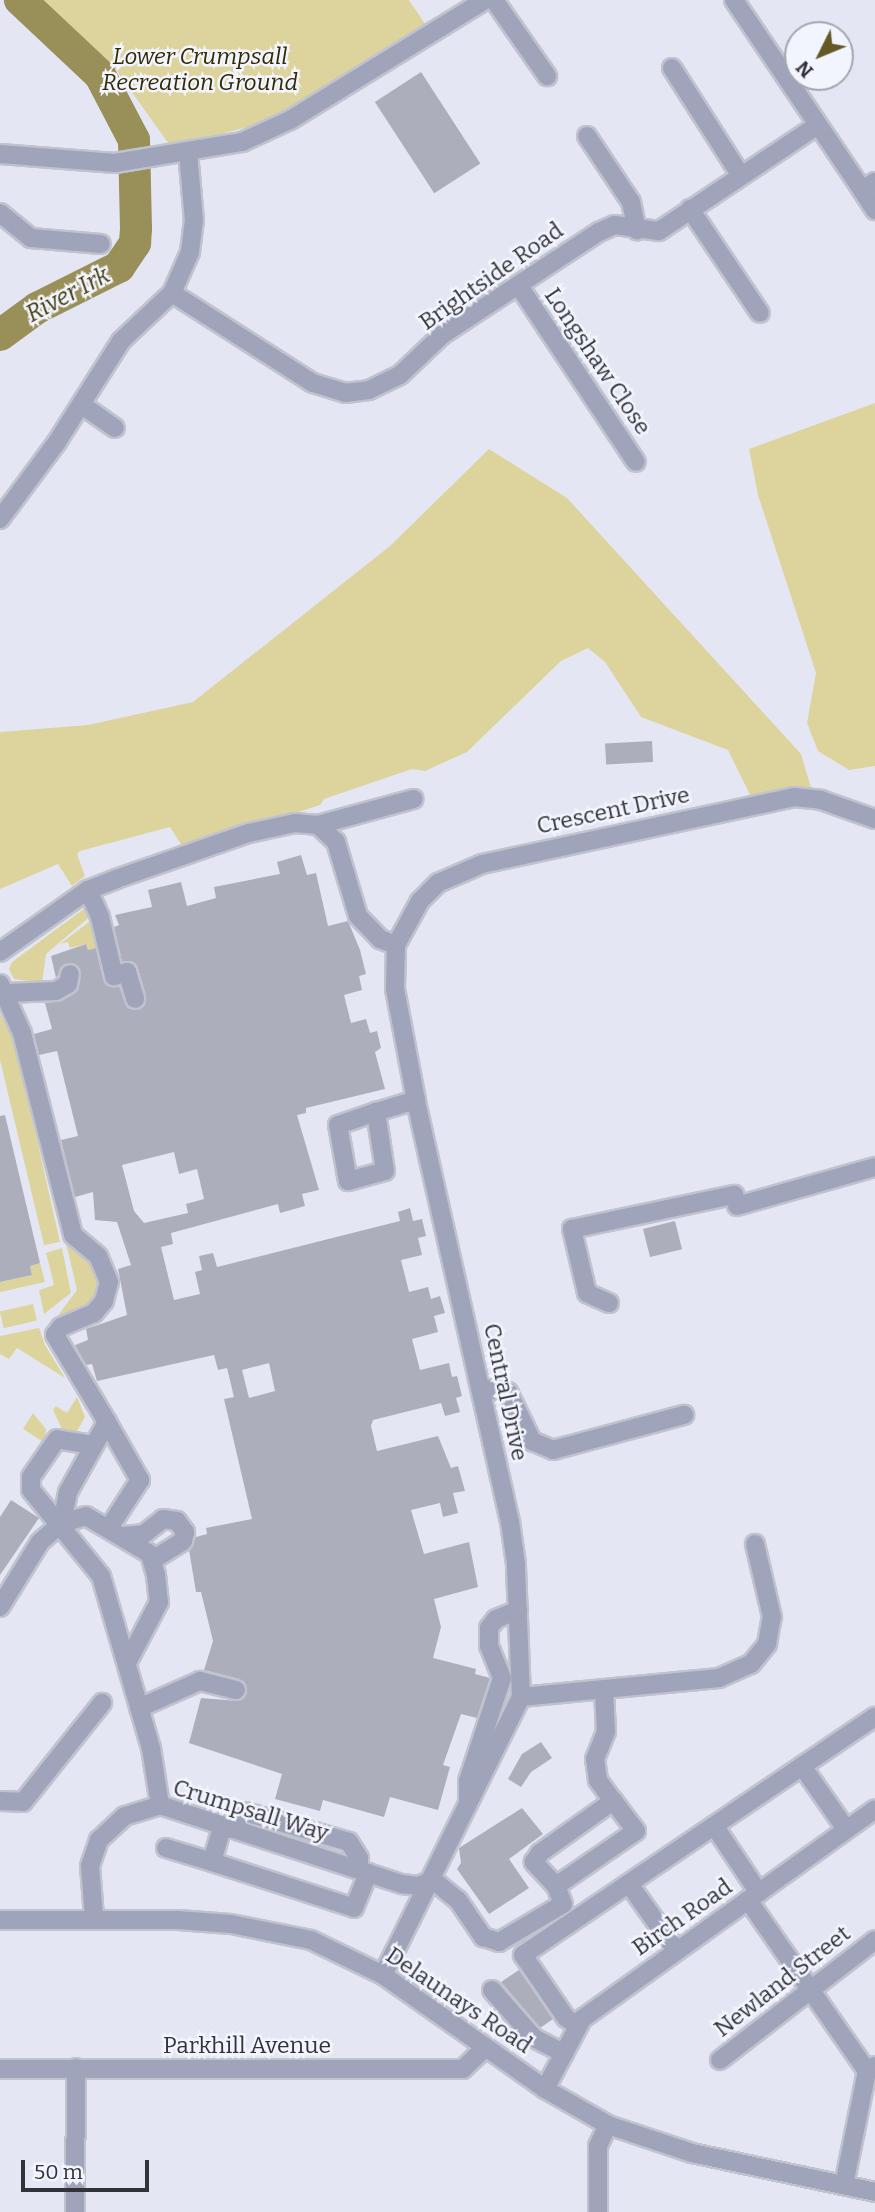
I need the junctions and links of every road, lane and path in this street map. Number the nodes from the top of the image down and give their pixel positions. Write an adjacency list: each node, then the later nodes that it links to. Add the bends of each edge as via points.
1 (485, 0): 8 (street, via 290,120 242,142)
2 (494, 0): 5 (street)
3 (734, 0): 6 (street)
4 (672, 68): 10 (street)
5 (547, 76)
6 (818, 125): 10 (street, Brightside Road); 11 (street)
7 (587, 136): 15 (street, via 631,202)
8 (188, 153): 9 (street, via 115,163); 18 (street, via 194,221 190,252)
9 (0, 154)
10 (741, 176): 13 (street, Brightside Road)
11 (868, 186): 12 (street)
12 (874, 208)
13 (690, 209): 15 (street, Brightside Road, via 659,231); 19 (street)
14 (0, 213): 16 (street, via 30,239)
15 (637, 230): 17 (street, Brightside Road, via 608,227)
16 (101, 244)
17 (519, 286): 18 (street, Brightside Road, via 442,335 388,383 345,393 313,383); 22 (street, Longshaw Close)
18 (172, 293): 20 (street, via 121,341)
19 (760, 313)
20 (82, 405): 21 (street); 23 (street)
21 (115, 428)
22 (636, 462)
23 (0, 519)
24 (414, 799): 26 (street)
25 (875, 819): 28 (street, Crescent Drive, via 821,800 794,797 482,864 438,883 420,901)
26 (318, 825): 27 (street, via 295,823 249,833); 28 (street, via 336,842 358,916 380,939)
27 (88, 890): 29 (street); 32 (street, via 100,917 114,976 127,972)
28 (396, 945): 33 (street, Central Drive, via 395,989)
29 (0, 952)
30 (70, 974): 31 (street, via 68,984 56,991)
31 (3, 989): 39 (street, via 22,1033 73,1235 98,1256 109,1282 104,1301 94,1313 61,1327 55,1335)
32 (135, 999)
33 (416, 1100): 34 (street); 37 (street, Central Drive)
34 (376, 1112)
35 (875, 1167): 36 (street, via 735,1200 572,1230 587,1293)
36 (609, 1303)
37 (480, 1388): 38 (street, via 508,1392 532,1441 553,1450); 46 (street, Central Drive, via 510,1522)
38 (684, 1415)
39 (107, 1422): 40 (street); 42 (street, via 140,1480)
40 (93, 1445): 41 (street, via 68,1492); 41 (street, via 57,1439 31,1477 30,1490)
41 (62, 1523): 42 (street, via 86,1516); 45 (street, via 40,1542); 47 (street, via 102,1576)
42 (116, 1532): 44 (street, via 150,1554); 44 (street, via 144,1534 163,1519 177,1521 185,1532 183,1541)
43 (755, 1544): 49 (street, via 772,1617 767,1644 751,1664 719,1678)
44 (152, 1560): 47 (street, via 159,1602)
45 (0, 1607)
46 (518, 1610): 50 (street, Central Drive); 58 (street, via 496,1619 489,1628 489,1646 502,1678 468,1781)
47 (128, 1661): 52 (street)
48 (236, 1689): 52 (street, via 200,1681)
49 (604, 1691): 50 (street); 56 (street, via 606,1732 595,1759 598,1780)
50 (521, 1697): 58 (street, Central Drive)
51 (102, 1703): 55 (street, via 23,1802)
52 (139, 1708): 57 (street)
53 (875, 1717): 54 (street)
54 (802, 1766): 60 (street); 62 (street)
55 (0, 1801)
56 (613, 1801): 68 (street, via 540,1853 534,1862); 68 (street, via 636,1831)
57 (160, 1805): 61 (street, Crumpsall Way); 70 (street, Crumpsall Way, via 125,1816 99,1840 90,1866)
58 (468, 1807): 66 (street, Central Drive)
59 (875, 1809): 62 (street, Birch Road)
60 (715, 1827): 67 (street); 69 (street)
61 (225, 1828): 64 (street); 65 (street, Crumpsall Way)
62 (846, 1829): 69 (street, Birch Road)
63 (166, 1848): 64 (street)
64 (212, 1862): 65 (street, via 354,1908)
65 (363, 1871): 66 (street, Crumpsall Way, via 410,1885)
66 (433, 1880): 68 (street, via 457,1900 483,1937 499,1942 563,1904); 74 (street, Central Drive)
67 (629, 1884): 73 (street); 77 (street, via 523,1955 566,2018)
68 (556, 1886)
69 (754, 1896): 73 (street, Birch Road); 75 (street)
70 (94, 1917): 71 (street, Delaunays Road); 74 (street, Delaunays Road, via 178,1920 272,1931 311,1940)
71 (0, 1920)
72 (875, 1940): 75 (street, Newland Street)
73 (676, 1950): 77 (street, Birch Road, via 582,2018)
74 (383, 1975): 78 (street, Delaunays Road)
75 (809, 1987): 80 (street, Newland Street); 83 (street)
76 (492, 1990): 79 (street, via 534,2038)
77 (578, 2026): 79 (street, Birch Road)
78 (485, 2048): 81 (street, Parkhill Avenue, via 463,2069); 84 (street, Delaunays Road)
79 (564, 2053): 84 (street, Birch Road)
80 (720, 2060)
81 (76, 2068): 82 (street, Parkhill Avenue); 88 (street)
82 (0, 2069)
83 (871, 2069): 86 (street)
84 (545, 2089): 85 (street, Delaunays Road)
85 (608, 2124): 86 (street, Delaunays Road, via 692,2153); 89 (street, via 598,2146)
86 (844, 2185): 87 (street, Delaunays Road)
87 (875, 2192)
88 (75, 2212)
89 (598, 2212)

